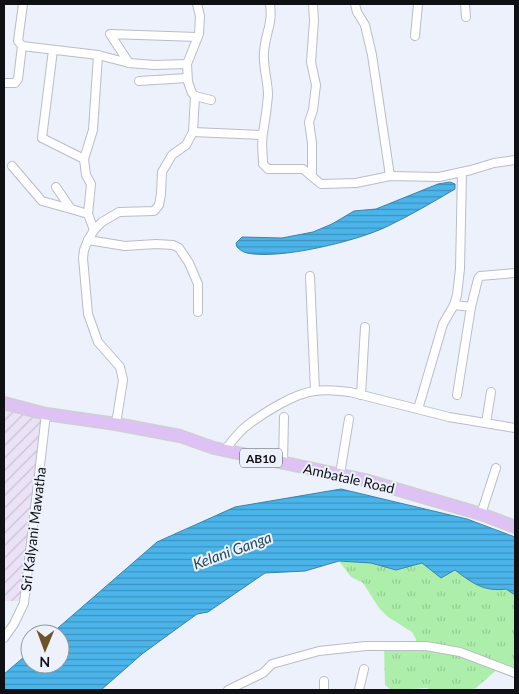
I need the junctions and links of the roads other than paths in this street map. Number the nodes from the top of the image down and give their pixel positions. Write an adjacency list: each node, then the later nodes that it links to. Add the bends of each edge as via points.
1 (23, 4): 11 (street, via 18,41)
2 (197, 4): 10 (street, via 200,26)
3 (270, 4): 22 (street, via 270,27 263,65 268,92 267,114)
4 (313, 4): 27 (street, via 311,62 316,85 309,122)
5 (355, 4): 28 (street, via 365,25 372,55)
6 (418, 4): 9 (street)
7 (465, 4): 8 (street)
8 (466, 18)
9 (415, 36)
10 (197, 37): 14 (street, via 110,34); 15 (street)
11 (22, 46): 12 (street); 18 (street, via 18,79 15,83)
12 (53, 50): 13 (street); 23 (street, via 42,138)
13 (98, 55): 14 (street); 23 (street, via 93,130)
14 (129, 63): 15 (street)
15 (187, 64): 16 (street)
16 (187, 78): 17 (street); 19 (street)
17 (139, 81)
18 (4, 83)
19 (195, 96): 20 (street); 21 (street)
20 (211, 100)
21 (192, 132): 22 (street); 32 (street, via 186,145 172,155 162,172 159,205 154,211 119,212)
22 (262, 135): 27 (street, via 265,167 303,169)
23 (84, 158): 31 (street, via 91,184)
24 (515, 160): 26 (street)
25 (12, 166): 30 (street, via 42,201)
26 (462, 172): 28 (street, via 439,177); 36 (street, via 460,269)
27 (312, 175): 28 (street, via 321,184 356,183)
28 (390, 176)
29 (56, 187): 30 (street)
30 (71, 209): 31 (street)
31 (88, 214): 32 (street)
32 (94, 230): 33 (street)
33 (88, 240): 38 (street, via 125,246 156,244 178,248 198,284); 50 (street, via 83,258 88,314 98,342 122,373)
34 (515, 273): 37 (street, via 480,276)
35 (310, 276): 40 (street)
36 (454, 305): 37 (street); 45 (street, via 443,324)
37 (472, 307): 43 (street)
38 (198, 312)
39 (365, 327): 42 (street)
40 (315, 391): 42 (street, via 335,390); 52 (street, via 285,402 249,424)
41 (491, 392): 49 (street)
42 (361, 395): 45 (street)
43 (456, 395)
44 (4, 403): 46 (main road, Ambatale Road / AB10)
45 (418, 409): 49 (street)
46 (46, 414): 50 (main road, Ambatale Road / AB10); 58 (street, Sri Kalyani Mawatha, via 24,603)
47 (284, 417): 53 (street)
48 (348, 419): 55 (street)
49 (486, 422): 51 (street)
50 (116, 424): 52 (main road, Ambatale Road / AB10, via 180,436)
51 (515, 428)
52 (225, 450): 53 (main road, Ambatale Road / AB10)
53 (283, 463): 55 (main road, Ambatale Road / AB10)
54 (496, 468): 56 (street)
55 (340, 474): 56 (main road, Ambatale Road / AB10)
56 (481, 514): 57 (main road, Ambatale Road / AB10)
57 (515, 527)
58 (4, 638)
59 (364, 669): 65 (street)
60 (515, 673): 62 (street, via 460,652 426,646 366,646 319,651 272,664)
61 (324, 681): 64 (street)
62 (242, 686): 63 (street)
63 (228, 690)
64 (324, 690)
65 (359, 690)

